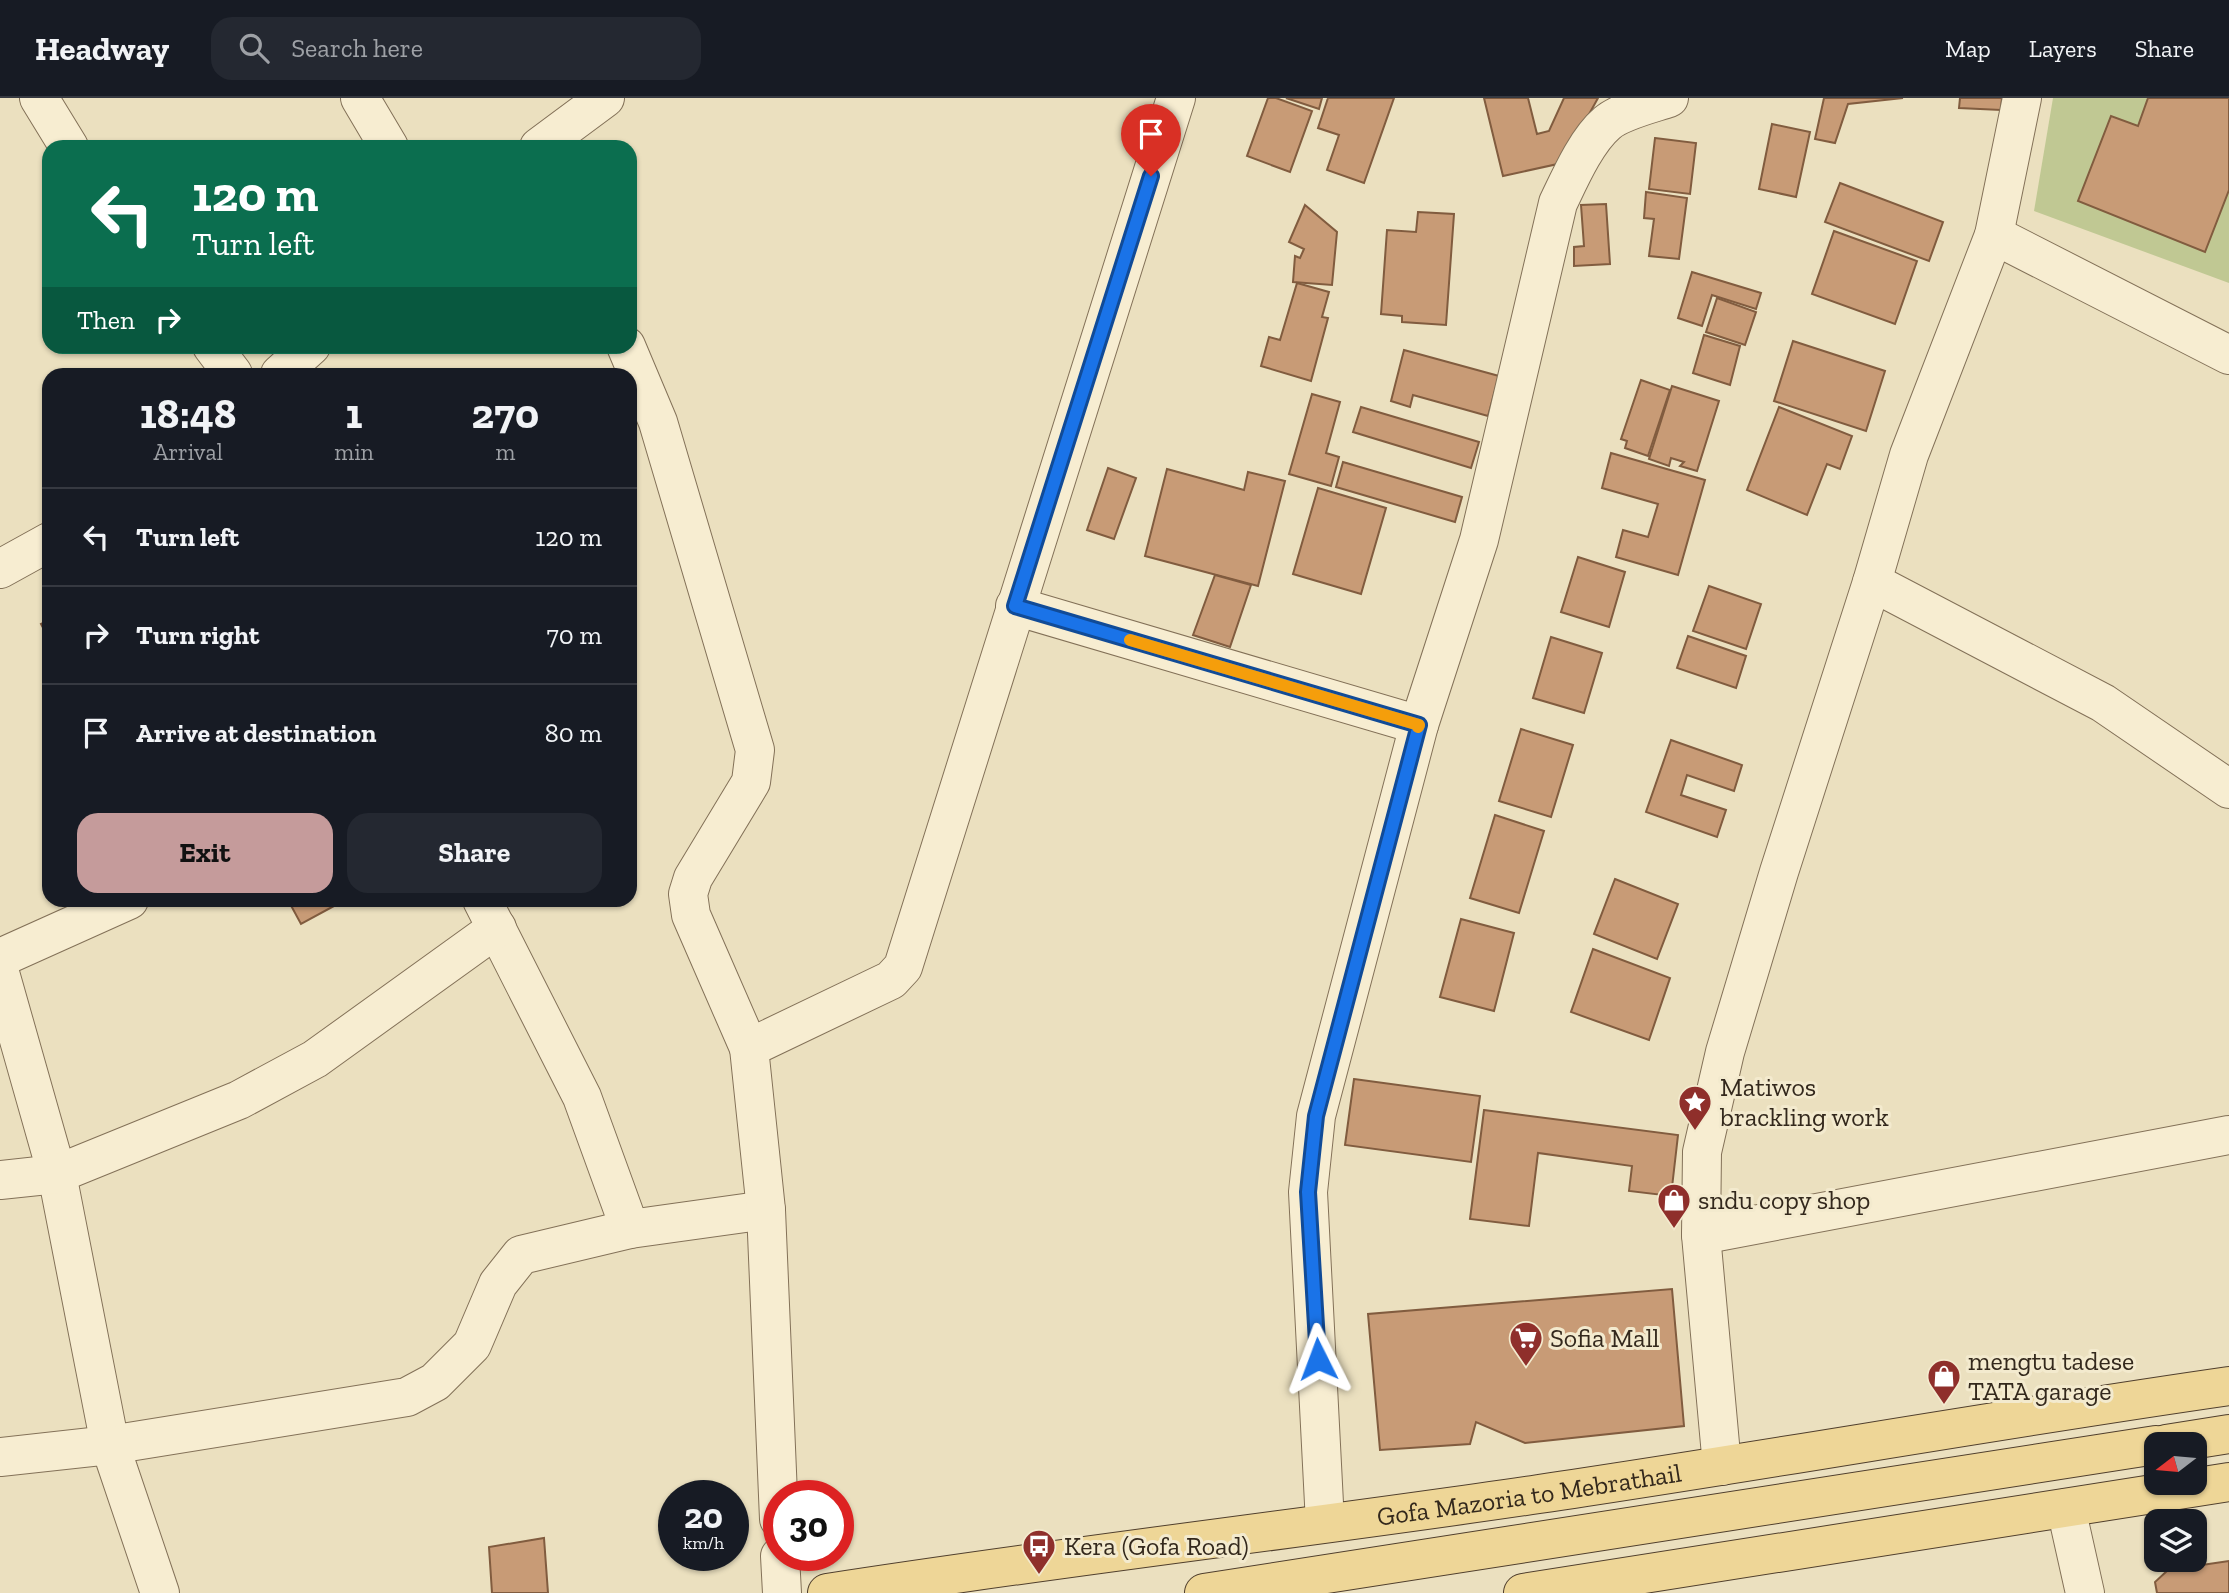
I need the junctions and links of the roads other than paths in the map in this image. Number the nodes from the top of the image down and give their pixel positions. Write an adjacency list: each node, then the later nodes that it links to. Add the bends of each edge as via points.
1 (39, 98): 7 (street)
2 (360, 98): 8 (street)
3 (605, 98): 9 (street)
4 (1175, 98): 18 (street)
5 (1669, 98): 19 (street, via 1608,122 1578,160 1558,203 1479,540)
6 (2022, 98): 10 (street)
7 (65, 140)
8 (385, 140)
9 (549, 140)
10 (1994, 235): 12 (street); 17 (street, via 1909,455)
11 (302, 354): 13 (street)
12 (2229, 355)
13 (287, 368)
14 (637, 372): 25 (street, via 658,422 755,750 751,782 688,894 691,915)
15 (42, 546): 16 (street)
16 (0, 569)
17 (1872, 582): 20 (street, via 2103,704); 31 (street, via 1725,1052 1702,1152)
18 (1015, 606): 19 (street); 25 (street, via 903,967 891,980)
19 (1419, 725): 42 (street, via 1316,1116 1308,1192)
20 (2229, 789)
21 (114, 907): 23 (street)
22 (490, 914): 27 (street, via 315,1059 239,1100); 30 (street, via 582,1097)
23 (0, 958)
24 (0, 974): 27 (street)
25 (749, 1048): 29 (street)
26 (2229, 1135): 31 (street)
27 (57, 1174): 28 (street); 35 (street)
28 (0, 1180)
29 (766, 1209): 30 (street); 39 (street)
30 (630, 1229): 35 (street, via 521,1255 498,1284 472,1345 435,1382 407,1397)
31 (1701, 1235): 38 (street)
32 (2229, 1386): 38 (main road, Gofa Mazoria to Mebrathail)
33 (2229, 1434): 34 (main road)
34 (2207, 1437)
35 (110, 1445): 37 (street); 45 (street)
36 (2144, 1447): 48 (main road)
37 (0, 1457)
38 (1722, 1466): 42 (main road, Gofa Mazoria to Mebrathail)
39 (777, 1480)
40 (2229, 1482): 41 (main road)
41 (2066, 1508): 44 (main road); 49 (street)
42 (1325, 1523): 47 (main road, Gofa Mazoria to Mebrathail)
43 (781, 1571): 46 (street)
44 (1539, 1592)
45 (160, 1593)
46 (782, 1593)
47 (827, 1593)
48 (1204, 1593)
49 (2085, 1593)

